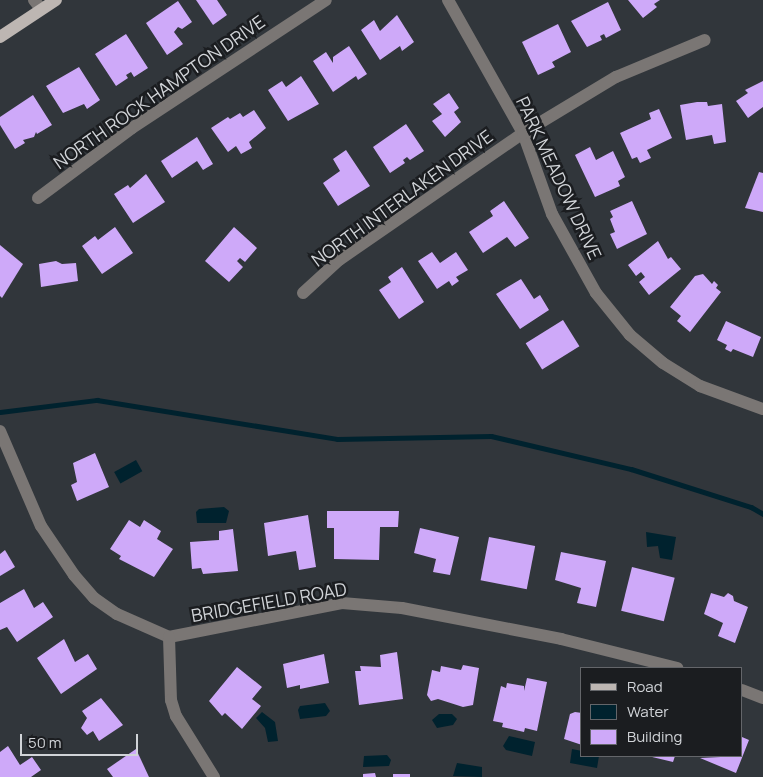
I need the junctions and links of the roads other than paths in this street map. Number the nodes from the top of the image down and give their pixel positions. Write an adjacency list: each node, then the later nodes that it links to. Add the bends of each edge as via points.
1 (56, 0): 4 (main road)
2 (326, 0): 8 (street, NORTH ROCK HAMPTON DRIVE, via 132,128)
3 (448, 0): 7 (street, PARK MEADOW DRIVE)
4 (38, 5): 5 (main road)
5 (0, 37)
6 (705, 40): 7 (street, NORTH INTERLAKEN DRIVE, via 616,77)
7 (523, 133): 9 (street, NORTH INTERLAKEN DRIVE, via 339,260); 10 (street, PARK MEADOW DRIVE, via 552,214 576,262 630,335 663,363 700,386)
8 (38, 198)
9 (303, 293)
10 (763, 409)
11 (1, 433): 12 (street, via 41,526 74,575 94,598 117,614)
12 (169, 638): 13 (street, BRIDGEFIELD ROAD, via 342,603 411,610 562,640); 16 (street, via 171,700 176,716)
13 (673, 667)
14 (743, 690): 15 (street)
15 (763, 698)
16 (214, 777)

